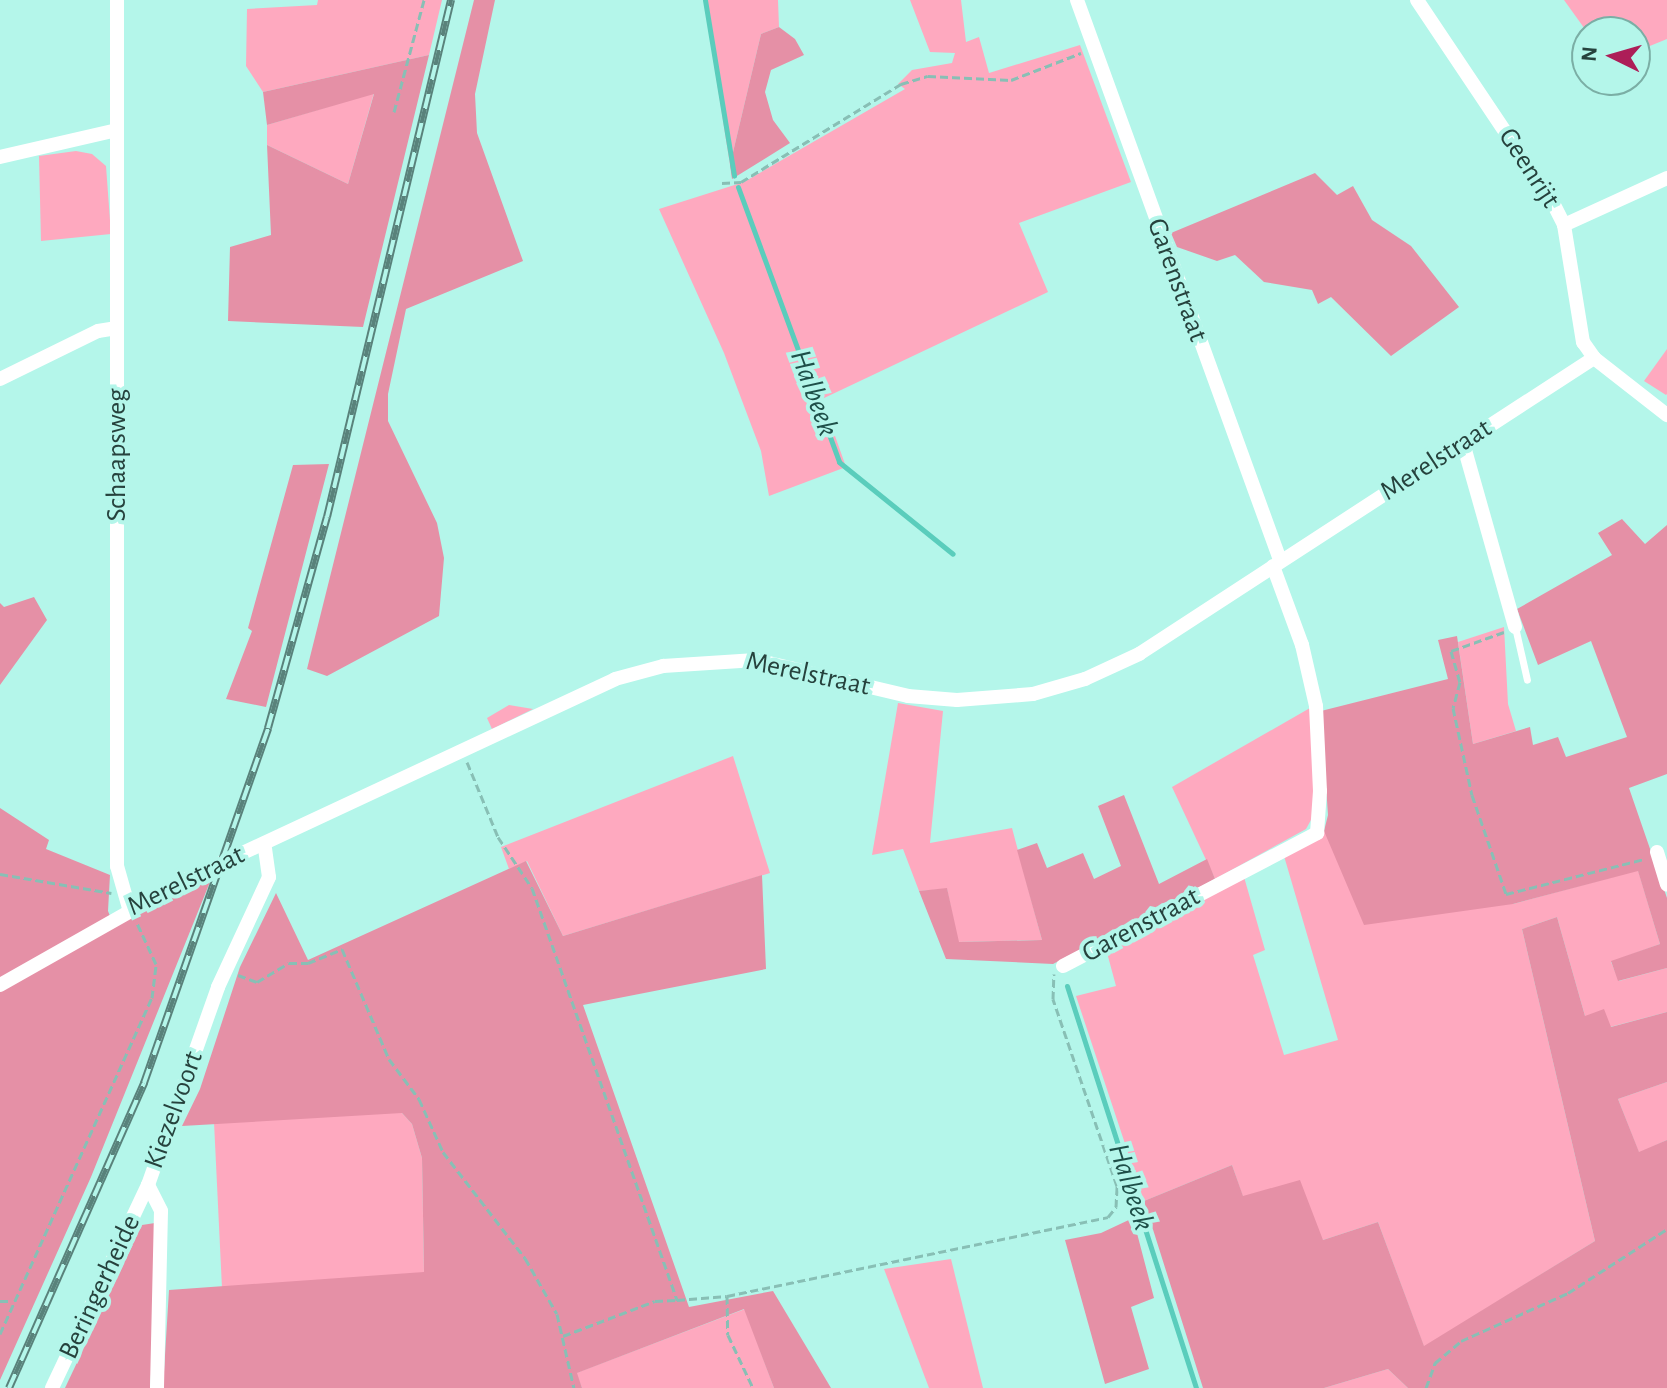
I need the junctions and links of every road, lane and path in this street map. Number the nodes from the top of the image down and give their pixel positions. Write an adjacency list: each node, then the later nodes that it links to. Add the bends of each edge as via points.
1 (117, 0): 7 (street, Schaapsweg)
2 (424, 0): 6 (path)
3 (1077, 0): 5 (street, Garenstraat)
4 (1417, 0): 11 (street, Geenrijt)
5 (1092, 48): 10 (path, via 1011,80 928,76 901,84 741,182); 17 (street, Garenstraat)
6 (394, 112)
7 (117, 130): 8 (street); 12 (street, Schaapsweg)
8 (0, 157)
9 (1667, 178): 11 (street)
10 (722, 183)
11 (1564, 225): 13 (street, Geenrijt, via 1576,321)
12 (117, 328): 14 (street, via 98,331); 25 (street, Schaapsweg, via 117,866)
13 (1594, 358): 15 (street, Geenrijt); 16 (street, Merelstraat)
14 (0, 379)
15 (1667, 415)
16 (1463, 443): 17 (street, Merelstraat); 18 (street)
17 (1277, 563): 20 (street, Merelstraat, via 1139,654 1085,679 1033,694 929,699 789,664 695,660 615,679); 26 (street, Garenstraat, via 1316,706 1317,833)
18 (1515, 627): 19 (lane); 22 (path, via 1451,651 1460,682 1453,708 1472,795 1506,894)
19 (1527, 680)
20 (463, 752): 21 (street, Merelstraat); 32 (path, via 498,837 532,888)
21 (264, 843): 25 (street, Merelstraat); 27 (street, Kiezelvoort, via 269,877)
22 (1658, 854): 24 (street)
23 (0, 874): 25 (path)
24 (1667, 884)
25 (126, 901): 28 (street, Merelstraat); 34 (path, via 156,964 152,998 34,1267)
26 (1063, 966): 31 (path, via 1051,983 1053,999 1117,1186 1116,1207 1108,1217)
27 (226, 970): 29 (street, Kiezelvoort); 36 (path, via 257,982 289,963 308,963 342,949 389,1059 419,1099 443,1152 525,1258 557,1314)
28 (0, 985)
29 (148, 1185): 37 (street, Beringerheide); 38 (street, Kiezelvoort, via 157,1195 162,1224)
30 (1667, 1229): 41 (path, via 1568,1293 1461,1341 1435,1363)
31 (727, 1296): 32 (path); 40 (path, via 728,1335)
32 (677, 1300): 36 (path, via 655,1301)
33 (0, 1301): 34 (path)
34 (14, 1301): 35 (path)
35 (0, 1334)
36 (563, 1336): 39 (path)
37 (52, 1388)
38 (157, 1388)
39 (574, 1388)
40 (753, 1388)
41 (1426, 1388)

